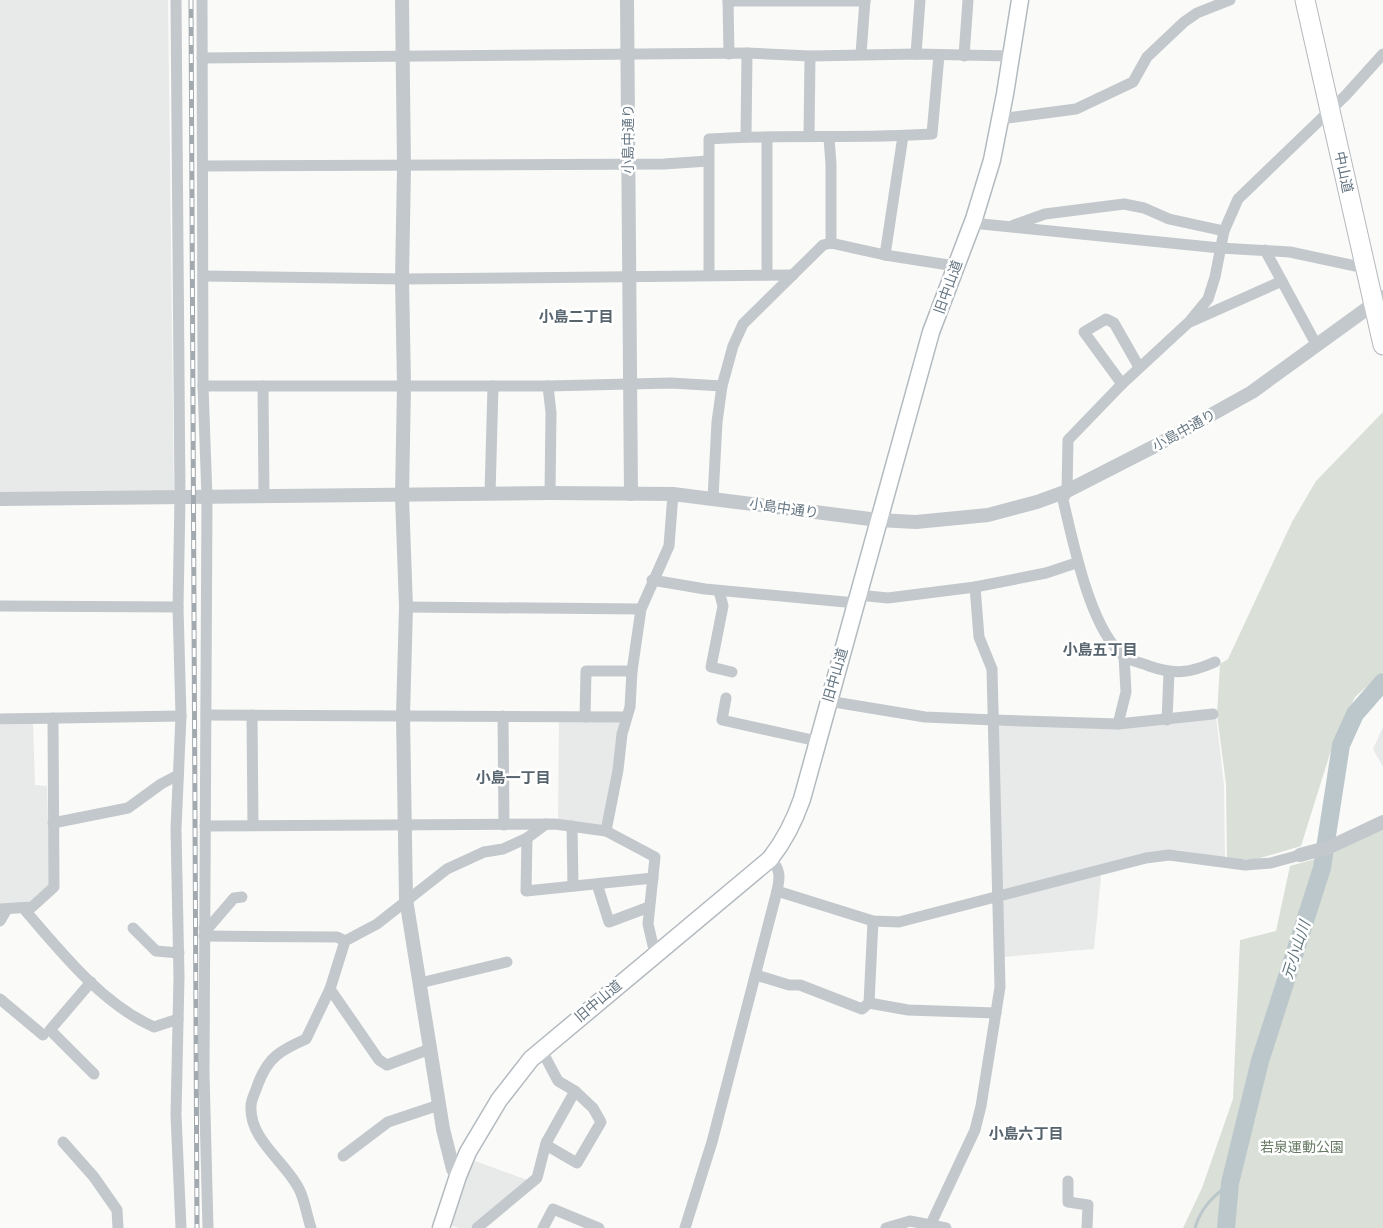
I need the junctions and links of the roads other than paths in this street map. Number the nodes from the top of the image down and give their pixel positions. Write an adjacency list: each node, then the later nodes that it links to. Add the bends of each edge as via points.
1 (176, 0): 71 (street)
2 (202, 0): 23 (street)
3 (402, 0): 19 (street)
4 (627, 0): 13 (street, 小島中通り)
5 (728, 0): 6 (street); 14 (street)
6 (865, 0): 15 (street)
7 (920, 0): 16 (street)
8 (968, 0): 21 (street)
9 (1020, 0): 22 (main road, 旧中山道)
10 (1230, 0): 25 (street, via 1197,13 1184,22 1147,57 1133,82 1076,109)
11 (1305, 0): 24 (highway, 中山道)
12 (746, 53): 14 (street); 20 (street); 26 (street)
13 (628, 54): 14 (street); 19 (street); 32 (street, 小島中通り)
14 (729, 54)
15 (861, 54): 16 (street); 20 (street)
16 (916, 54): 18 (street)
17 (1383, 54): 24 (street)
18 (939, 55): 21 (street); 28 (street, via 932,134)
19 (402, 56): 23 (street); 34 (street)
20 (810, 56): 27 (street)
21 (964, 56): 22 (street)
22 (1011, 56): 25 (main road, 旧中山道)
23 (202, 58): 33 (street)
24 (1331, 109): 37 (street, via 1238,199); 43 (highway, 中山道)
25 (1000, 119): 35 (main road, 旧中山道, via 992,160)
26 (746, 136): 29 (street); 31 (street, via 709,139)
27 (809, 136): 29 (street); 30 (street)
28 (903, 136): 30 (street); 41 (street)
29 (767, 138): 45 (street)
30 (829, 138): 38 (street)
31 (708, 161): 32 (street); 44 (street)
32 (628, 165): 34 (street); 48 (street, 小島中通り)
33 (203, 166): 34 (street); 47 (street)
34 (404, 166): 49 (street)
35 (972, 223): 36 (street); 42 (main road, 旧中山道)
36 (1008, 227): 37 (street, via 1045,214 1124,204 1144,208 1168,220); 39 (street)
37 (1224, 231): 39 (street)
38 (831, 243): 41 (street); 46 (street, via 823,245)
39 (1220, 248): 40 (street); 52 (street, via 1208,299)
40 (1265, 250): 43 (street); 50 (street)
41 (885, 255): 42 (street)
42 (955, 266): 75 (main road, 旧中山道, via 931,332)
43 (1365, 268): 51 (highway, 中山道)
44 (709, 275): 45 (street); 48 (street)
45 (768, 275): 46 (street)
46 (793, 275): 63 (street, via 743,324)
47 (204, 276): 49 (street); 59 (street)
48 (629, 276): 49 (street); 56 (street, 小島中通り)
49 (402, 279): 58 (street)
50 (1282, 281): 52 (street); 53 (street)
51 (1378, 300): 53 (street, 小島中通り); 54 (highway, 中山道)
52 (1189, 322): 55 (street)
53 (1316, 344): 64 (street, 小島中通り, via 1252,392)
54 (1383, 344)
55 (1139, 367): 57 (street); 57 (street, via 1114,323 1106,319 1084,332)
56 (630, 383): 62 (street); 63 (street); 67 (street, 小島中通り)
57 (1122, 384): 64 (street, via 1068,440)
58 (404, 385): 60 (street); 61 (street); 70 (street)
59 (203, 386): 60 (street); 72 (street)
60 (263, 386): 69 (street)
61 (493, 386): 62 (street); 66 (street)
62 (548, 386): 65 (street)
63 (722, 386): 73 (street)
64 (1067, 491): 75 (street, 小島中通り, via 988,515 916,522); 76 (street, via 1063,500)
65 (550, 493): 66 (street); 67 (street)
66 (490, 494): 70 (street)
67 (630, 494): 68 (street, 小島中通り)
68 (673, 494): 73 (street, 小島中通り); 77 (street, via 669,546)
69 (264, 496): 70 (street); 72 (street)
70 (402, 496): 82 (street)
71 (180, 498): 72 (street); 74 (street); 83 (street)
72 (207, 498): 92 (street)
73 (713, 498): 75 (street, 小島中通り)
74 (0, 499)
75 (878, 520): 80 (main road, 旧中山道)
76 (1076, 563): 78 (street, via 1046,573); 85 (street, via 1104,632)
77 (652, 580): 79 (street); 84 (street)
78 (975, 587): 80 (street); 102 (street, via 979,637 992,669)
79 (719, 591): 80 (street); 88 (street, via 723,606 711,667)
80 (857, 599): 91 (main road, 旧中山道)
81 (0, 606): 83 (street)
82 (406, 606): 84 (street); 95 (street)
83 (178, 607): 96 (street)
84 (641, 609): 87 (street)
85 (1124, 656): 89 (street); 104 (street, via 1126,692)
86 (1215, 662): 89 (street, via 1196,670)
87 (632, 671): 98 (street, via 586,671); 99 (street, via 630,707)
88 (732, 672)
89 (1169, 673): 103 (street)
90 (726, 698): 105 (street, via 722,720)
91 (828, 701): 102 (street, via 925,716); 105 (main road, 旧中山道)
92 (206, 714): 93 (street); 113 (street)
93 (252, 714): 95 (street); 111 (street)
94 (1213, 714): 103 (street)
95 (403, 715): 97 (street); 109 (street)
96 (181, 716): 101 (street); 106 (street)
97 (502, 716): 98 (street); 112 (street)
98 (585, 717): 99 (street)
99 (626, 717): 115 (street)
100 (0, 718): 101 (street)
101 (53, 718): 108 (street)
102 (994, 720): 104 (street); 124 (street)
103 (1167, 720): 104 (street)
104 (1118, 724)
105 (817, 741): 118 (main road, 旧中山道, via 793,825)
106 (178, 775): 108 (street, via 128,808); 134 (street)
107 (1383, 822): 117 (street, via 1330,846)
108 (53, 823): 128 (street, via 54,887 32,907)
109 (406, 824): 111 (street); 112 (street); 125 (street)
110 (546, 824): 112 (street); 114 (street); 116 (street)
111 (253, 825): 113 (street)
112 (504, 825)
113 (205, 826): 132 (street)
114 (572, 826): 115 (street); 121 (street)
115 (606, 831): 119 (street, via 655,857)
116 (527, 838): 121 (street, via 526,891); 125 (street, via 447,869)
117 (1300, 855): 124 (street, via 1271,864 1245,865 1169,855 1146,858)
118 (770, 859): 122 (street, via 778,866); 135 (main road, 旧中山道)
119 (653, 878): 120 (street); 126 (street)
120 (597, 884): 121 (street); 126 (street, via 609,922)
121 (572, 886)
122 (777, 891): 130 (street); 137 (street)
123 (242, 896): 132 (street, via 234,898)
124 (996, 898): 130 (street, via 899,922); 143 (street, via 1000,987)
125 (406, 899): 133 (street, via 377,924); 139 (street)
126 (650, 907): 135 (street, via 648,924)
127 (3, 909): 128 (street); 129 (street)
128 (24, 909): 138 (street)
129 (0, 921)
130 (873, 921): 142 (street)
131 (133, 928): 134 (street, via 156,951)
132 (204, 932): 133 (street, via 337,937); 160 (street)
133 (345, 941): 140 (street)
134 (178, 953): 144 (street)
135 (655, 954): 147 (main road, 旧中山道)
136 (507, 962): 139 (street)
137 (756, 975): 142 (street, via 800,985 862,1009); 165 (street)
138 (91, 982): 144 (street, via 132,1018 154,1027); 148 (street, via 50,1030)
139 (420, 983): 146 (street)
140 (330, 989): 146 (street, via 378,1060 387,1065); 161 (street, via 306,1039 272,1058 260,1079 251,1106 254,1124 265,1143 300,1190)
141 (0, 999): 145 (street)
142 (869, 1003): 143 (street, via 908,1010)
143 (996, 1013): 157 (street, via 975,1130)
144 (178, 1019): 159 (street, via 176,1115)
145 (42, 1035)
146 (430, 1048): 150 (street)
147 (542, 1049): 149 (street, via 558,1081); 154 (main road, 旧中山道, via 499,1100 468,1152)
148 (94, 1074)
149 (575, 1091): 152 (street); 152 (street, via 593,1108 601,1122 577,1163)
150 (439, 1105): 153 (street, via 388,1122); 154 (street, via 453,1169)
151 (63, 1142): 158 (street, via 94,1177 117,1210)
152 (546, 1145): 162 (street, via 537,1178)
153 (343, 1156)
154 (458, 1176): 156 (main road, 旧中山道)
155 (1068, 1181): 168 (street, via 1068,1202 1088,1204)
156 (445, 1226)
157 (930, 1227): 166 (street, via 910,1221); 167 (street)
158 (118, 1228)
159 (181, 1228)
160 (208, 1228)
161 (310, 1228)
162 (477, 1228)
163 (543, 1228): 164 (street, via 553,1209)
164 (599, 1228)
165 (685, 1228)
166 (886, 1228)
167 (946, 1228)
168 (1087, 1228)

